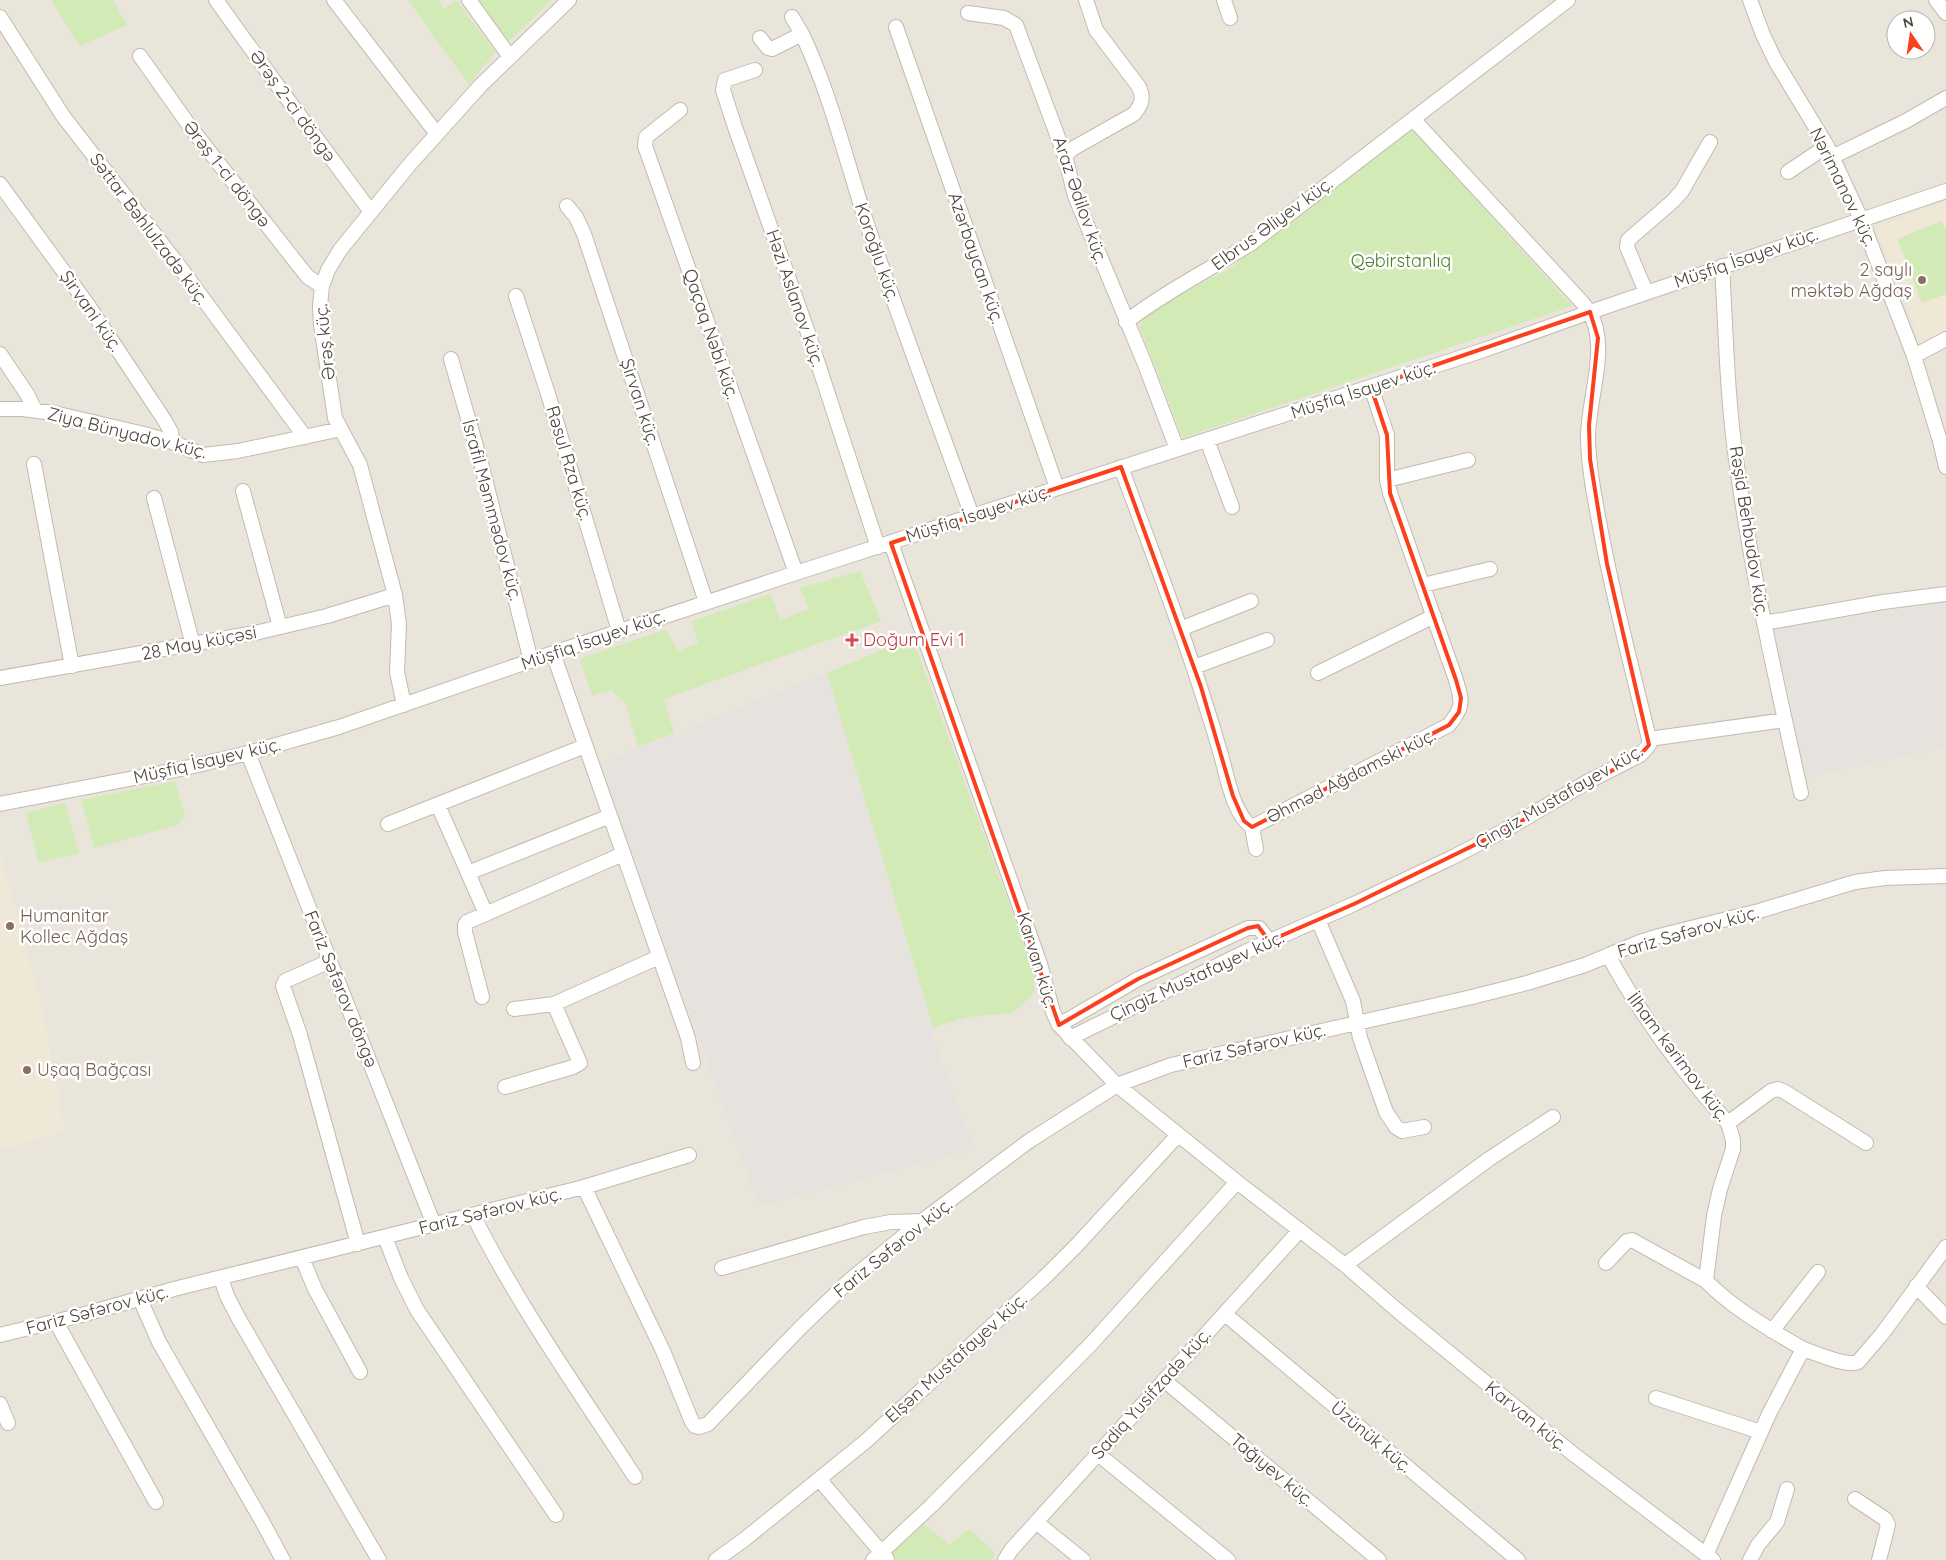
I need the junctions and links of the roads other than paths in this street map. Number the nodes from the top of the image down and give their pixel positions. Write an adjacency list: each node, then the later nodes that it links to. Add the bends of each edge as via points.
1 (216, 0): 32 (street, Ərəş 2-ci döngə)
2 (334, 0): 24 (street)
3 (469, 0): 19 (street)
4 (568, 0): 19 (street, Ərəş küç.)
5 (1086, 0): 27 (street, via 1096,30 1143,95 1134,114)
6 (1224, 0): 14 (street)
7 (1568, 0): 23 (street, Elbrus Əliyev küç.)
8 (1750, 0): 26 (street, Nərimanov küç., via 1776,62)
9 (1936, 0): 10 (street)
10 (1946, 13)
11 (968, 14): 27 (street, Araz Ədilov küç., via 1004,18 1016,25)
12 (0, 17): 48 (street, Səttar Bəhlulzadə küç., via 63,116)
13 (792, 17): 16 (street, Koroğlu küç.)
14 (1230, 18)
15 (896, 27): 57 (street, Azərbaycan küç.)
16 (802, 34): 17 (street, via 772,49); 61 (street, Koroğlu küç., via 829,99 873,244)
17 (760, 38)
18 (140, 56): 35 (street, Ərəş 1-ci döngə, via 191,128 298,266)
19 (510, 57): 24 (street, Ərəş küç.)
20 (755, 70): 62 (street, Həzi Aslanov küç., via 725,80 723,90)
21 (1946, 98): 26 (street, via 1906,121)
22 (680, 110): 64 (street, Qaçaq Nəbi küç., via 646,137 645,146)
23 (1413, 119): 38 (street); 39 (street, Elbrus Əliyev küç., via 1253,242 1145,307)
24 (436, 134): 32 (street, Ərəş küç.)
25 (1710, 142): 36 (street, via 1682,191 1628,240 1627,247)
26 (1830, 152): 28 (street); 33 (street, Nərimanov küç.)
27 (1065, 156): 39 (street, Araz Ədilov küç., via 1074,196)
28 (1788, 172)
29 (0, 184): 50 (street, Şirvani küç., via 88,305 165,421)
30 (1946, 190): 33 (street, Müşfiq İsayev küç.)
31 (567, 206): 69 (street, Şirvan küç., via 584,234)
32 (371, 212): 35 (street, Ərəş küç., via 340,250)
33 (1861, 219): 34 (street, Müşfiq İsayev küç.); 42 (street, Nərimanov küç.)
34 (1722, 266): 36 (street, Müşfiq İsayev küç.); 71 (street, Rəşid Behbudov küç., via 1736,465)
35 (322, 286): 47 (street, Ərəş küç., via 321,325 332,402)
36 (1646, 292): 38 (street, Müşfiq İsayev küç.)
37 (516, 296): 74 (street, Rəsul Rza küç.)
38 (1590, 312): 44 (street, Müşfiq İsayev küç.); 85 (street, Çingiz Mustafayev küç., via 1598,338 1588,440 1592,478 1607,564)
39 (1126, 322): 51 (street, Araz Ədilov küç.)
40 (1946, 339): 42 (street)
41 (0, 354): 46 (street)
42 (1914, 356): 53 (street, Nərimanov küç.)
43 (451, 359): 78 (street, İsrafil Məmmədov küç.)
44 (1371, 387): 49 (street, Müşfiq İsayev küç.); 56 (street, Əhməd Ağdamski küç., via 1387,435)
45 (0, 409): 46 (street, Ziya Bünyadov küç.)
46 (35, 410): 50 (street, Ziya Bünyadov küç.)
47 (341, 430): 48 (street, Ziya Bünyadov küç.); 67 (street, Ərəş küç., via 360,465)
48 (305, 437): 50 (street, Ziya Bünyadov küç., via 215,455 192,452)
49 (1207, 440): 51 (street, Müşfiq İsayev küç.); 60 (street)
50 (172, 442)
51 (1177, 449): 55 (street, Müşfiq İsayev küç.)
52 (1468, 460): 56 (street)
53 (1946, 463)
54 (34, 464): 79 (street)
55 (1121, 467): 57 (street, Müşfiq İsayev küç.); 73 (street, Əhməd Ağdamski küç.)
56 (1388, 480): 65 (street, Əhməd Ağdamski küç.)
57 (1056, 488): 61 (street, Müşfiq İsayev küç.)
58 (244, 491): 72 (street)
59 (154, 498): 76 (street)
60 (1232, 508)
61 (972, 516): 62 (street, Müşfiq İsayev küç.)
62 (884, 545): 64 (street, Müşfiq İsayev küç.); 108 (street, Karvan küç., via 1034,945)
63 (1490, 569): 65 (street)
64 (796, 573): 69 (street, Müşfiq İsayev küç.)
65 (1423, 585): 70 (street, Əhməd Ağdamski küç.)
66 (1946, 594): 71 (street)
67 (395, 595): 72 (street, 28 May küçəsi); 83 (street, Ərəş küç., via 398,624 396,672)
68 (1251, 601): 73 (street)
69 (706, 602): 74 (street, Müşfiq İsayev küç.)
70 (1434, 616): 81 (street); 93 (street, Əhməd Ağdamski küç., via 1461,698 1459,712 1449,725)
71 (1764, 623): 84 (street, Rəşid Behbudov küç.)
72 (280, 627): 76 (street, 28 May küçəsi)
73 (1180, 629): 80 (street, Əhməd Ağdamski küç.)
74 (619, 631): 77 (street, Müşfiq İsayev küç.)
75 (1267, 640): 80 (street)
76 (193, 644): 79 (street, 28 May küçəsi)
77 (553, 653): 78 (street, Müşfiq İsayev küç.); 86 (street)
78 (531, 661): 83 (street, Müşfiq İsayev küç.)
79 (72, 666): 82 (street, 28 May küçəsi)
80 (1194, 667): 93 (street, Əhməd Ağdamski küç., via 1233,796 1244,821)
81 (1318, 673)
82 (0, 678)
83 (404, 705): 87 (street, Müşfiq İsayev küç.)
84 (1785, 720): 85 (street); 88 (street, Rəşid Behbudov küç.)
85 (1650, 740): 99 (street, Çingiz Mustafayev küç., via 1640,755 1508,829)
86 (585, 746): 90 (street); 91 (street)
87 (248, 753): 89 (street, Müşfiq İsayev küç.); 103 (street, Fariz Səfərov döngə)
88 (1801, 793)
89 (0, 804)
90 (438, 805): 92 (street); 96 (street)
91 (610, 816): 95 (street); 96 (street)
92 (388, 824)
93 (1252, 827): 94 (street)
94 (1256, 849)
95 (623, 854): 98 (street); 102 (street)
96 (468, 873): 98 (street)
97 (1946, 876): 101 (street, Fariz Səfərov küç., via 1855,882 1759,912 1659,936)
98 (486, 914): 104 (street, via 465,925)
99 (1318, 920): 100 (street, Çingiz Mustafayev küç.); 107 (street, via 1353,1001)
100 (1269, 942): 108 (street, via 1260,928 1248,928 1138,979); 109 (street, Çingiz Mustafayev küç.)
101 (1608, 955): 107 (street, Fariz Səfərov küç., via 1527,983); 114 (street, İlham kərimov küç., via 1632,999 1664,1046)
102 (659, 957): 105 (street); 110 (street, via 688,1038)
103 (330, 961): 123 (street, Fariz Səfərov döngə); 126 (street, via 285,981 283,986 300,1035)
104 (482, 997)
105 (554, 1004): 106 (street); 112 (street, via 580,1062)
106 (514, 1009)
107 (1357, 1023): 111 (street, Fariz Səfərov küç., via 1170,1065); 115 (street, via 1386,1112 1396,1128 1402,1131)
108 (1059, 1025): 109 (street, Karvan küç.)
109 (1070, 1038): 111 (street, Karvan küç.)
110 (693, 1063)
111 (1117, 1085): 116 (street, Karvan küç.); 122 (street, Fariz Səfərov küç., via 1029,1141)
112 (505, 1087)
113 (1553, 1117): 130 (street, via 1489,1159)
114 (1728, 1123): 117 (street, via 1778,1089); 134 (street, İlham kərimov küç., via 1734,1140 1733,1149 1714,1216)
115 (1424, 1127)
116 (1178, 1135): 119 (street, Karvan küç.); 151 (street, Elşən Mustafayev küç., via 1046,1276 866,1441)
117 (1866, 1143)
118 (689, 1155): 120 (street)
119 (1237, 1182): 124 (street, Karvan küç.); 158 (street, via 1091,1344)
120 (584, 1187): 121 (street, Fariz Səfərov küç.); 122 (street, Fariz Səfərov küç., via 664,1351 692,1422 699,1427 708,1424 850,1280)
121 (474, 1215): 123 (street, Fariz Səfərov küç.); 150 (street, via 523,1305)
122 (922, 1221): 131 (street, via 864,1227)
123 (434, 1225): 125 (street, Fariz Səfərov küç.)
124 (1300, 1230): 130 (street, Karvan küç.); 137 (street, Sadiq Yusifzadə küç.)
125 (385, 1237): 126 (street, Fariz Səfərov küç.); 155 (street, via 417,1310)
126 (358, 1244): 128 (street, Fariz Səfərov küç.)
127 (1946, 1247): 135 (street)
128 (302, 1258): 133 (street, Fariz Səfərov küç.); 143 (street)
129 (1606, 1263): 134 (street, via 1627,1241 1632,1240)
130 (1345, 1265): 157 (street, Karvan küç., via 1572,1453)
131 (722, 1268)
132 (1818, 1272): 140 (street)
133 (222, 1278): 136 (street, Fariz Səfərov küç.); 160 (street, via 239,1319)
134 (1706, 1281): 140 (street, via 1725,1300)
135 (1916, 1286): 138 (street); 142 (street, via 1858,1362 1846,1363)
136 (140, 1299): 139 (street, Fariz Səfərov küç.); 159 (street, via 159,1342)
137 (1224, 1314): 144 (street, Sadiq Yusifzadə küç.); 166 (street, Üzünük küç.)
138 (1946, 1317)
139 (56, 1322): 141 (street, Fariz Səfərov küç.); 154 (street)
140 (1772, 1331): 142 (street)
141 (0, 1335)
142 (1803, 1349): 148 (street)
143 (360, 1372)
144 (1164, 1380): 149 (street, Sadiq Yusifzadə küç.); 165 (street, Tağıyev küç.)
145 (1656, 1398): 148 (street)
146 (0, 1404): 147 (street)
147 (8, 1422)
148 (1761, 1432): 157 (street)
149 (1098, 1454): 156 (street, Sadiq Yusifzadə küç.); 164 (street)
150 (635, 1477)
151 (819, 1479): 158 (street); 161 (street, Elşən Mustafayev küç.)
152 (1787, 1489): 167 (street, via 1777,1522)
153 (1855, 1498): 168 (street, via 1888,1525)
154 (156, 1502)
155 (556, 1515)
156 (1036, 1522): 162 (street, Sadiq Yusifzadə küç.); 163 (street)
157 (1710, 1557)
158 (881, 1558)
159 (283, 1560)
160 (379, 1560)
161 (716, 1560)
162 (1005, 1560)
163 (1082, 1560)
164 (1228, 1560)
165 (1379, 1560)
166 (1518, 1560)
167 (1750, 1560)
168 (1879, 1560)

